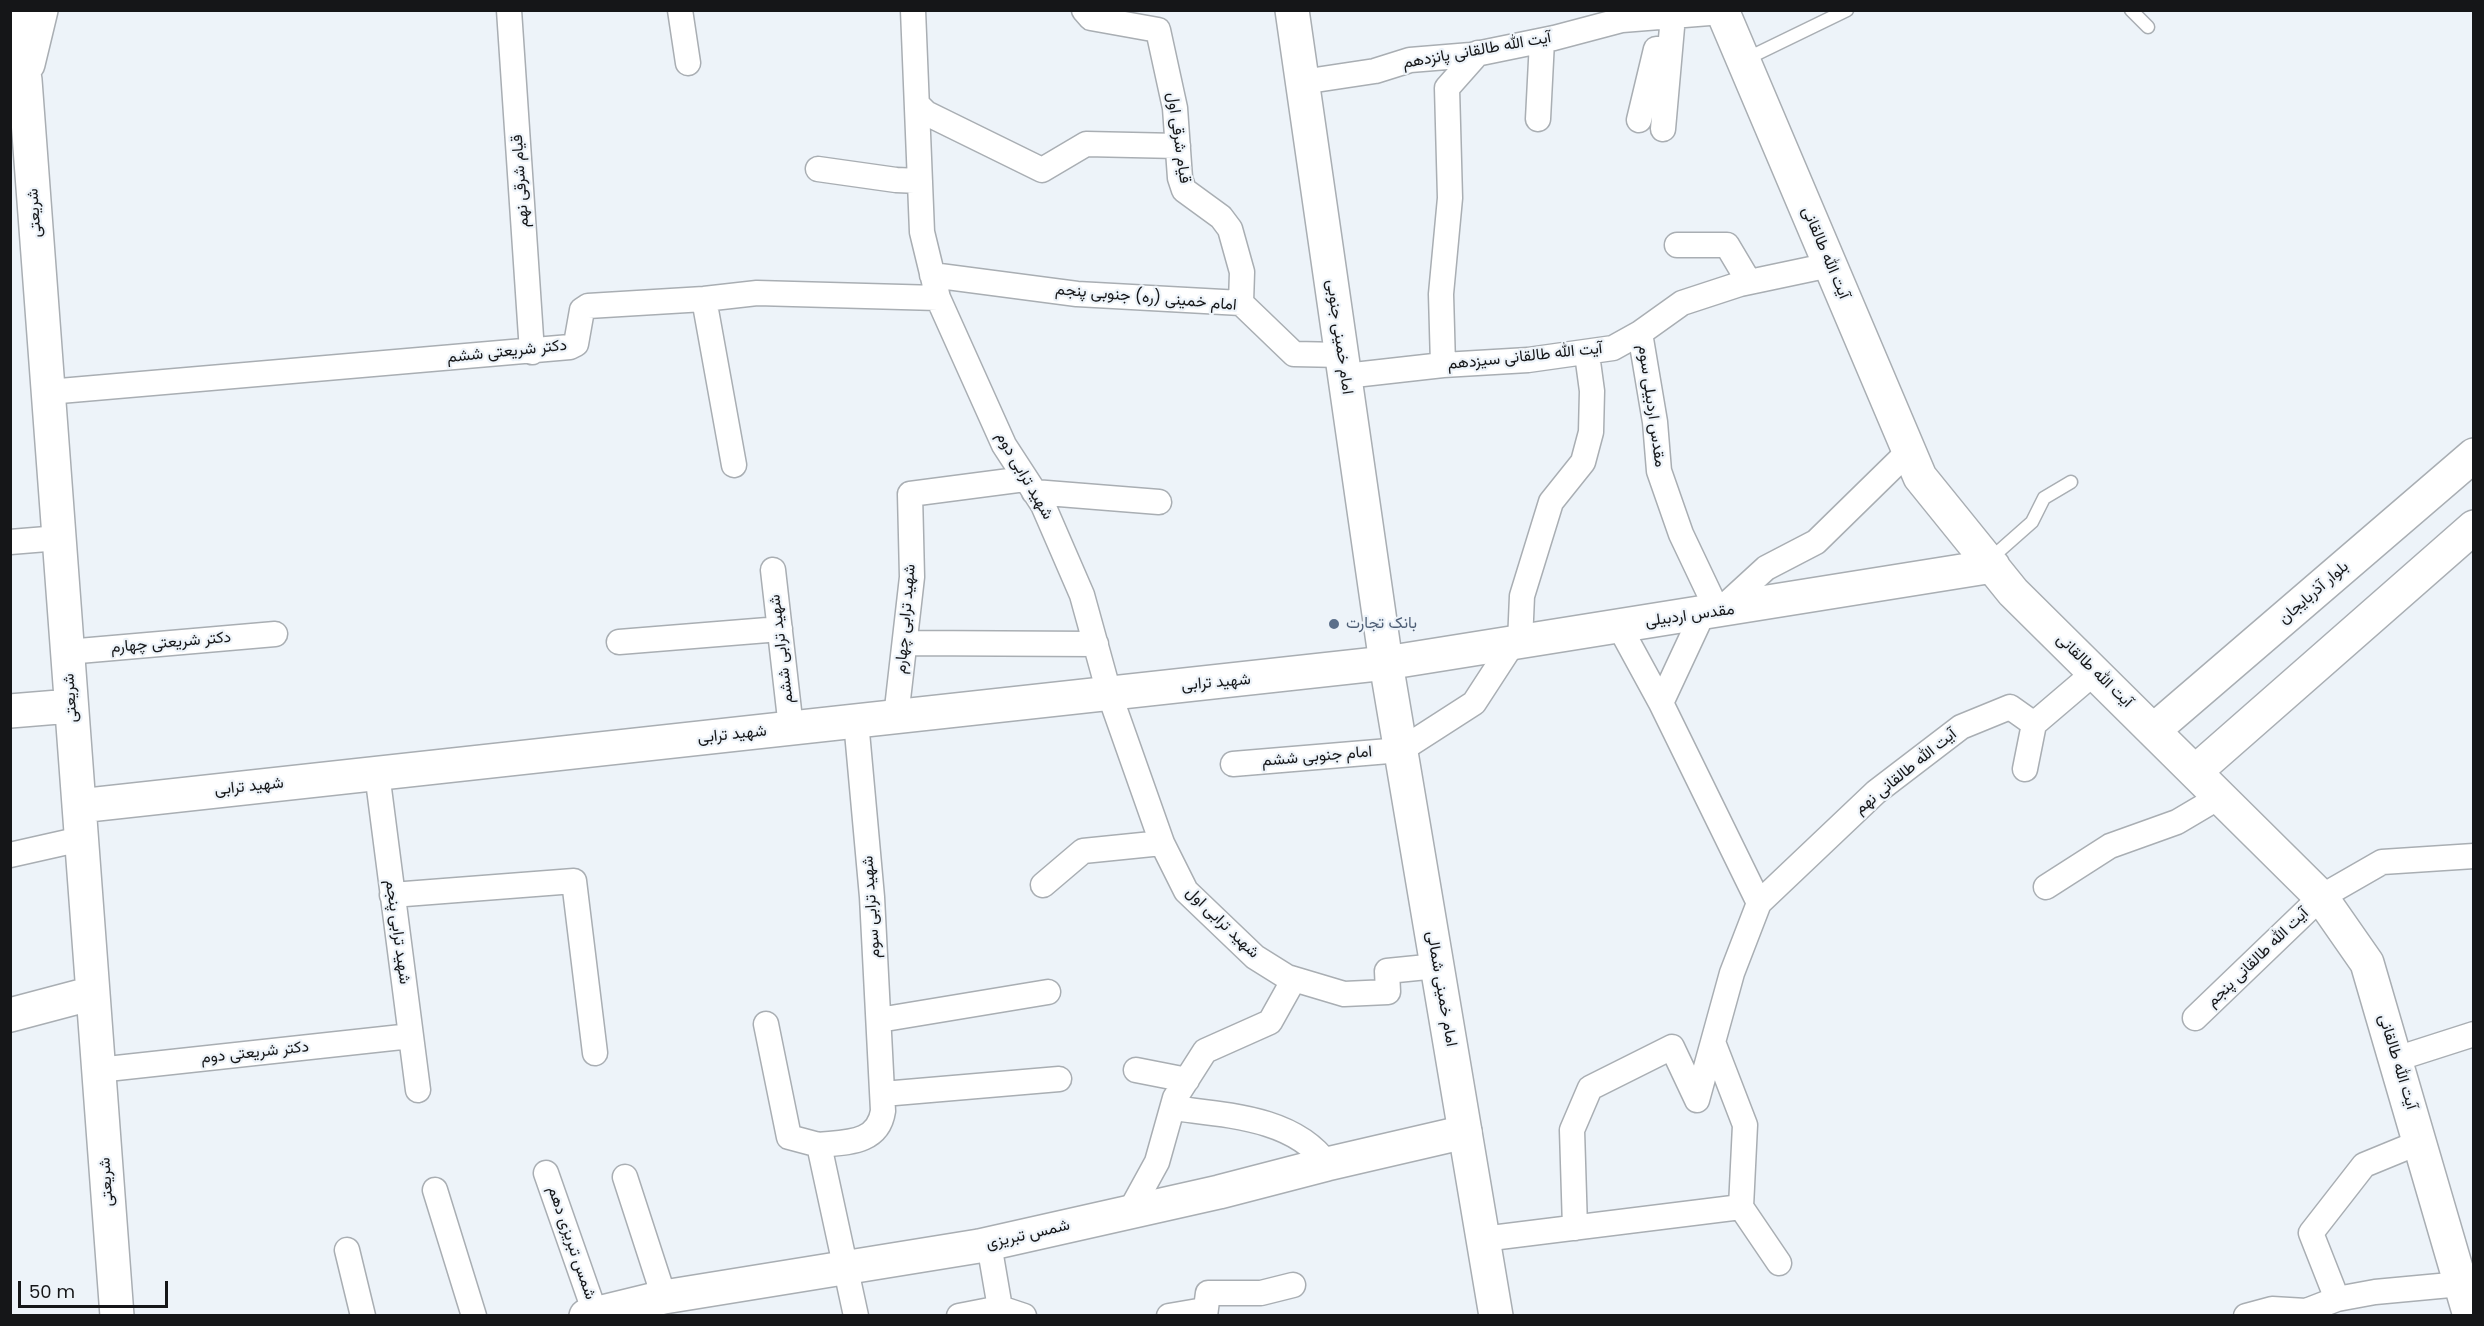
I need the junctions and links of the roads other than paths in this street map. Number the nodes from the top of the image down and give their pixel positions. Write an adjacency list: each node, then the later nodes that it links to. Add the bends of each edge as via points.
1 (14, 10): 18 (main road, شریعتی)
2 (41, 10): 18 (main road, شریعتی)
3 (509, 10): 34 (street, قیام شرقی نهم)
4 (680, 10): 17 (street)
5 (913, 10): 20 (street, شهید ترابی دوم)
6 (1084, 10): 24 (street, قیام شرقی اول, via 1091,18 1158,30 1175,108)
7 (1292, 10): 19 (main road, امام خمینی جنوبی)
8 (1847, 10): 16 (lane)
9 (2131, 10): 12 (lane)
10 (1722, 11): 11 (street, آیت الله طالقانی پانزدهم); 16 (main road, آیت الله طالقانی)
11 (1673, 16): 13 (street, آیت الله طالقانی پانزدهم, via 1622,20); 14 (street)
12 (2148, 27)
13 (1542, 40): 15 (street, آیت الله طالقانی پانزدهم); 21 (street)
14 (1670, 50): 22 (street, via 1656,49); 23 (street)
15 (1478, 53): 19 (street, آیت الله طالقانی پانزدهم, via 1410,60 1375,71); 36 (street, via 1447,88 1450,198 1441,294)
16 (1743, 60): 28 (main road, آیت الله طالقانی)
17 (688, 63)
18 (25, 80): 38 (main road, شریعتی)
19 (1302, 82): 37 (main road, امام خمینی جنوبی)
20 (916, 104): 24 (street, via 926,113 1042,170 1086,144); 26 (street, شهید ترابی دوم)
21 (1538, 119)
22 (1639, 120)
23 (1664, 129)
24 (1178, 146): 32 (street, قیام شرقی اول, via 1184,190 1230,228 1242,272)
25 (818, 169): 26 (street)
26 (920, 181): 30 (street, شهید ترابی دوم, via 922,232)
27 (1677, 245): 29 (street, via 1727,245)
28 (1830, 265): 29 (street, آیت الله طالقانی سیزدهم); 39 (main road, آیت الله طالقانی)
29 (1749, 282): 33 (street, آیت الله طالقانی سیزدهم, via 1682,303)
30 (935, 286): 31 (street, دکتر شریعتی ششم); 32 (street, امام خمینی (ره) جنوبی پنجم); 43 (street, شهید ترابی دوم, via 1004,446)
31 (704, 299): 34 (street, دکتر شریعتی ششم, via 588,306 580,316 576,344); 41 (street)
32 (1240, 303): 37 (street, امام خمینی (ره) جنوبی پنجم, via 1294,354)
33 (1640, 333): 35 (street, آیت الله طالقانی سیزدهم, via 1613,348); 50 (street, مقدس اردبیلی سوم, via 1659,471)
34 (532, 352): 38 (street, دکتر شریعتی ششم)
35 (1587, 354): 36 (street, آیت الله طالقانی سیزدهم); 56 (street, via 1592,391 1591,432 1583,462 1551,502 1522,596)
36 (1443, 365): 37 (street, آیت الله طالقانی سیزدهم)
37 (1343, 366): 59 (main road, امام خمینی جنوبی)
38 (48, 392): 46 (main road, شریعتی)
39 (1910, 451): 48 (main road, آیت الله طالقانی, via 1920,477); 50 (street, via 1816,542 1766,568)
40 (2474, 455): 69 (main road, بلوار آذربایجان)
41 (734, 465)
42 (2071, 482): 48 (lane, via 2044,498 2032,522)
43 (1030, 485): 44 (street); 55 (street, شهید ترابی چهارم, via 909,494 912,577); 57 (street, شهید ترابی دوم, via 1043,505 1082,596)
44 (1159, 502)
45 (2474, 527): 73 (main road)
46 (59, 538): 47 (street); 58 (main road, شریعتی)
47 (10, 542)
48 (1990, 564): 50 (main road, مقدس اردبیلی); 60 (main road, آیت الله طالقانی, via 2013,592)
49 (773, 570): 52 (street, شهید ترابی ششم)
50 (1711, 613): 51 (main road, مقدس اردبیلی); 62 (street)
51 (1619, 626): 56 (main road, مقدس اردبیلی); 62 (street)
52 (780, 629): 54 (street); 68 (street, شهید ترابی ششم)
53 (275, 634): 58 (street, دکتر شریعتی چهارم)
54 (619, 642)
55 (905, 643): 57 (street); 65 (street, شهید ترابی چهارم)
56 (1517, 643): 59 (main road, مقدس اردبیلی); 70 (street, via 1474,703)
57 (1096, 645): 61 (street, شهید ترابی دوم)
58 (67, 652): 63 (main road, شریعتی)
59 (1386, 663): 61 (main road, شهید ترابی); 70 (main road, امام خمینی شمالی)
60 (2095, 672): 67 (street); 69 (main road, آیت الله طالقانی)
61 (1109, 693): 65 (main road, شهید ترابی); 78 (street, شهید ترابی اول)
62 (1661, 703): 85 (street)
63 (71, 706): 64 (main road); 76 (main road, شریعتی)
64 (10, 711)
65 (896, 717): 66 (main road, شهید ترابی)
66 (856, 721): 68 (main road, شهید ترابی); 92 (street, شهید ترابی سوم)
67 (2034, 724): 72 (street); 85 (street, آیت الله طالقانی نهم, via 2010,707 1961,727 1876,792)
68 (791, 728): 74 (main road, شهید ترابی)
69 (2154, 730): 73 (main road, آیت الله طالقانی)
70 (1401, 750): 71 (street, امام جنوبی ششم); 86 (main road, امام خمینی شمالی)
71 (1233, 764)
72 (2025, 769)
73 (2196, 771): 75 (main road, آیت الله طالقانی)
74 (376, 773): 76 (main road, شهید ترابی); 83 (street, شهید ترابی پنجم)
75 (2221, 796): 82 (street, via 2176,822 2110,846); 84 (main road, آیت الله طالقانی)
76 (79, 806): 77 (main road, شریعتی)
77 (81, 839): 79 (street); 88 (main road, شریعتی)
78 (1162, 843): 81 (street, via 1083,851); 87 (street, شهید ترابی اول, via 1186,891 1256,957)
79 (10, 855)
80 (2474, 856): 84 (street, آیت الله طالقانی پنجم, via 2382,862)
81 (1043, 885)
82 (2046, 887)
83 (392, 895): 95 (street, شهید ترابی پنجم); 97 (street, via 574,881)
84 (2321, 897): 91 (street, آیت الله طالقانی پنجم); 98 (main road, آیت الله طالقانی, via 2367,963)
85 (1759, 903): 96 (street, via 1732,973)
86 (1437, 966): 87 (street, شهید ترابی اول, via 1387,971 1388,992 1344,994); 106 (main road, امام خمینی شمالی)
87 (1294, 979): 102 (street, via 1270,1022 1205,1051)
88 (93, 993): 90 (main road); 99 (main road, شریعتی)
89 (1048, 993): 92 (street)
90 (10, 1015)
91 (2195, 1018)
92 (879, 1020): 104 (street, شهید ترابی سوم)
93 (766, 1024): 108 (street, via 789,1137)
94 (2474, 1034): 98 (street)
95 (411, 1036): 99 (street, دکتر شریعتی دوم); 103 (street, شهید ترابی پنجم)
96 (1713, 1042): 113 (street, via 1745,1125); 115 (street, via 1696,1100 1672,1047 1590,1088 1572,1130)
97 (595, 1053)
98 (2396, 1059): 107 (main road, آیت الله طالقانی)
99 (98, 1070): 128 (main road, شریعتی)
100 (1136, 1070): 102 (street)
101 (1059, 1079): 104 (street)
102 (1187, 1080): 105 (street)
103 (418, 1090)
104 (883, 1094): 108 (street, شهید ترابی سوم, via 881,1125 870,1135)
105 (1173, 1108): 109 (street, via 1227,1115 1286,1130 1317,1149); 114 (street, via 1157,1162)
106 (1465, 1132): 109 (main road, شمس تبریزی); 116 (main road, امام خمینی شمالی)
107 (2420, 1142): 123 (street, via 2364,1165 2311,1233); 124 (main road, آیت الله طالقانی)
108 (819, 1145): 120 (street)
109 (1326, 1164): 114 (main road, شمس تبریزی)
110 (546, 1173): 127 (street, شمس تبریزی دهم)
111 (625, 1177): 122 (street)
112 (435, 1190): 130 (street)
113 (1741, 1207): 115 (street); 119 (street)
114 (1129, 1213): 117 (main road, شمس تبریزی)
115 (1575, 1228): 116 (street)
116 (1483, 1239): 135 (main road, امام خمینی شمالی)
117 (989, 1244): 120 (main road, شمس تبریزی); 125 (street)
118 (347, 1250): 129 (street)
119 (1779, 1263)
120 (848, 1267): 122 (main road, شمس تبریزی); 131 (street)
121 (1293, 1285): 126 (street, via 1262,1293 1208,1293)
122 (664, 1297): 127 (main road, شمس تبریزی)
123 (2337, 1299): 124 (street, via 2375,1292); 136 (street, via 2306,1311 2272,1309)
124 (2468, 1302)
125 (1000, 1308): 132 (street); 133 (street)
126 (1204, 1313): 134 (street)
127 (591, 1315)
128 (117, 1316)
129 (363, 1316)
130 (474, 1316)
131 (856, 1316)
132 (958, 1316)
133 (1024, 1316)
134 (1169, 1316)
135 (1496, 1316)
136 (2246, 1316)

